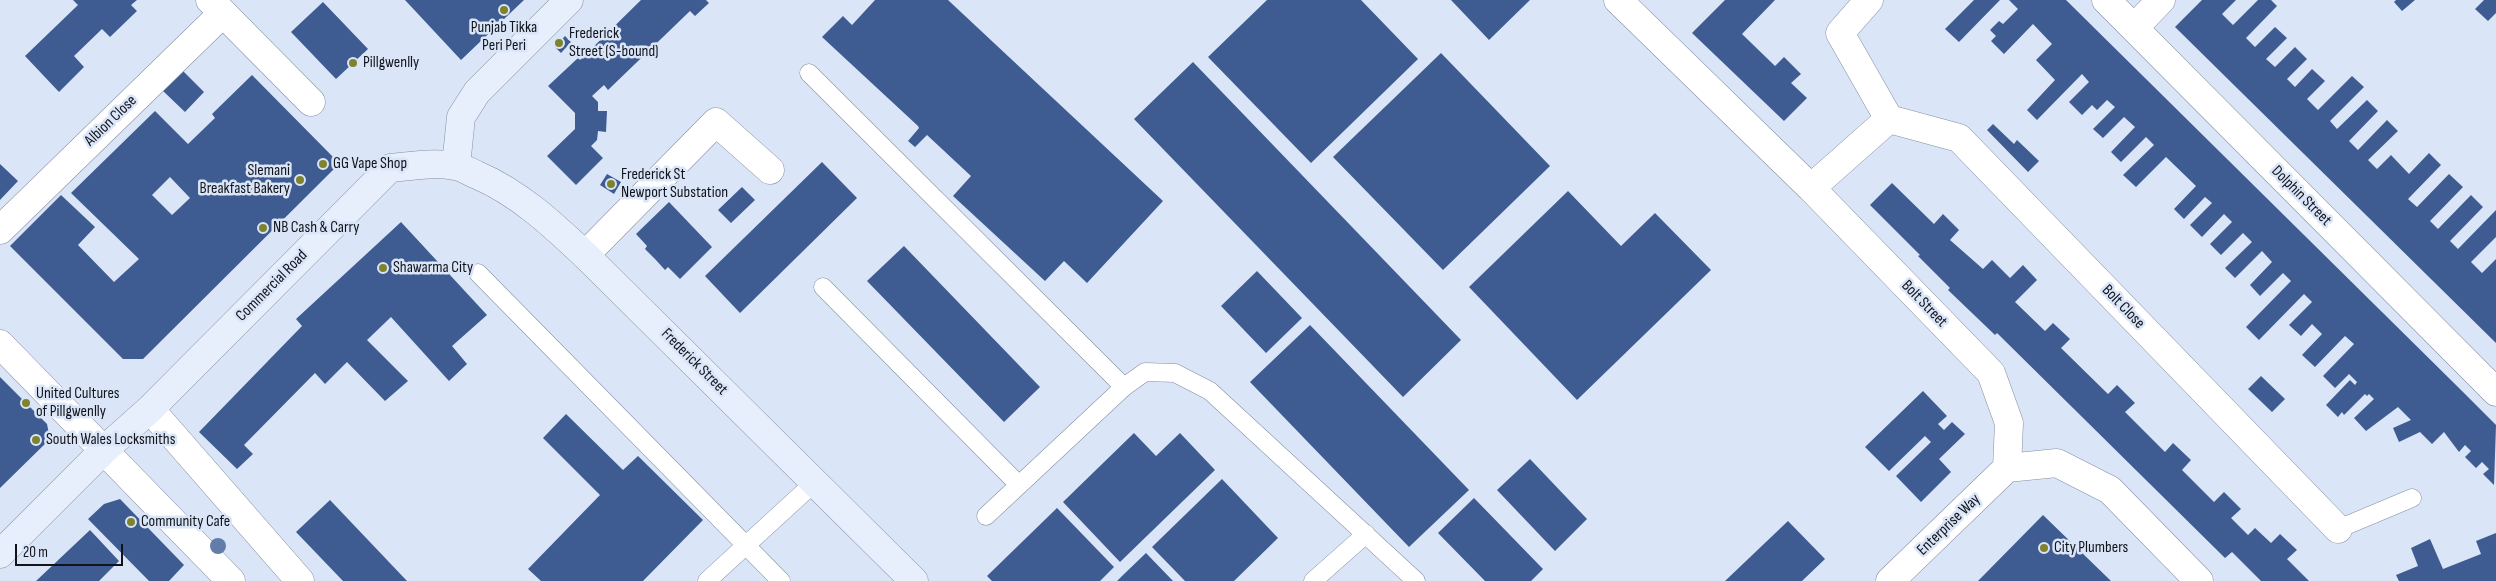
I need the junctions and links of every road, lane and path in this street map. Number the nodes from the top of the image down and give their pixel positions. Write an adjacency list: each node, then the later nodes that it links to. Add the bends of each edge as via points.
1 (569, 0): 11 (street, via 476,92 461,117)
2 (1618, 0): 13 (street, Bolt Street)
3 (1869, 0): 10 (street, via 1840,33)
4 (2106, 0): 7 (street, Dolphin Street)
5 (2161, 0): 7 (street)
6 (216, 6): 9 (street, Albion Close); 14 (street, Albion Close)
7 (2134, 28): 20 (street, Dolphin Street)
8 (809, 73): 19 (lane)
9 (312, 102)
10 (1889, 119): 13 (street); 28 (street, Bolt Close, via 1959,138)
11 (456, 166): 15 (street, Frederick Street, via 511,192); 21 (street, Commercial Road, via 390,168)
12 (770, 170): 15 (street, via 716,122)
13 (1811, 188): 23 (street, Bolt Street, via 1990,372 2009,423)
14 (0, 230)
15 (585, 255): 24 (street, Frederick Street)
16 (478, 273): 30 (lane)
17 (824, 287): 25 (lane)
18 (0, 344): 22 (street)
19 (1124, 387): 25 (lane); 29 (lane, via 1145,372 1175,373 1210,391)
20 (2496, 392)
21 (150, 409): 22 (street, Commercial Road); 33 (street)
22 (105, 450): 31 (street, Commercial Road); 32 (street)
23 (2007, 468): 39 (street, Enterprise Way); 40 (street, via 2057,463 2110,490)
24 (815, 482): 30 (lane); 36 (street, Frederick Street)
25 (1018, 484): 27 (lane)
26 (2412, 498): 28 (lane)
27 (986, 516)
28 (2338, 529)
29 (1366, 534): 37 (lane); 38 (lane)
30 (745, 546): 34 (lane); 35 (lane)
31 (0, 554)
32 (231, 581)
33 (300, 581)
34 (707, 581)
35 (781, 581)
36 (914, 581)
37 (1313, 581)
38 (1416, 581)
39 (1890, 581)
40 (2199, 581)

